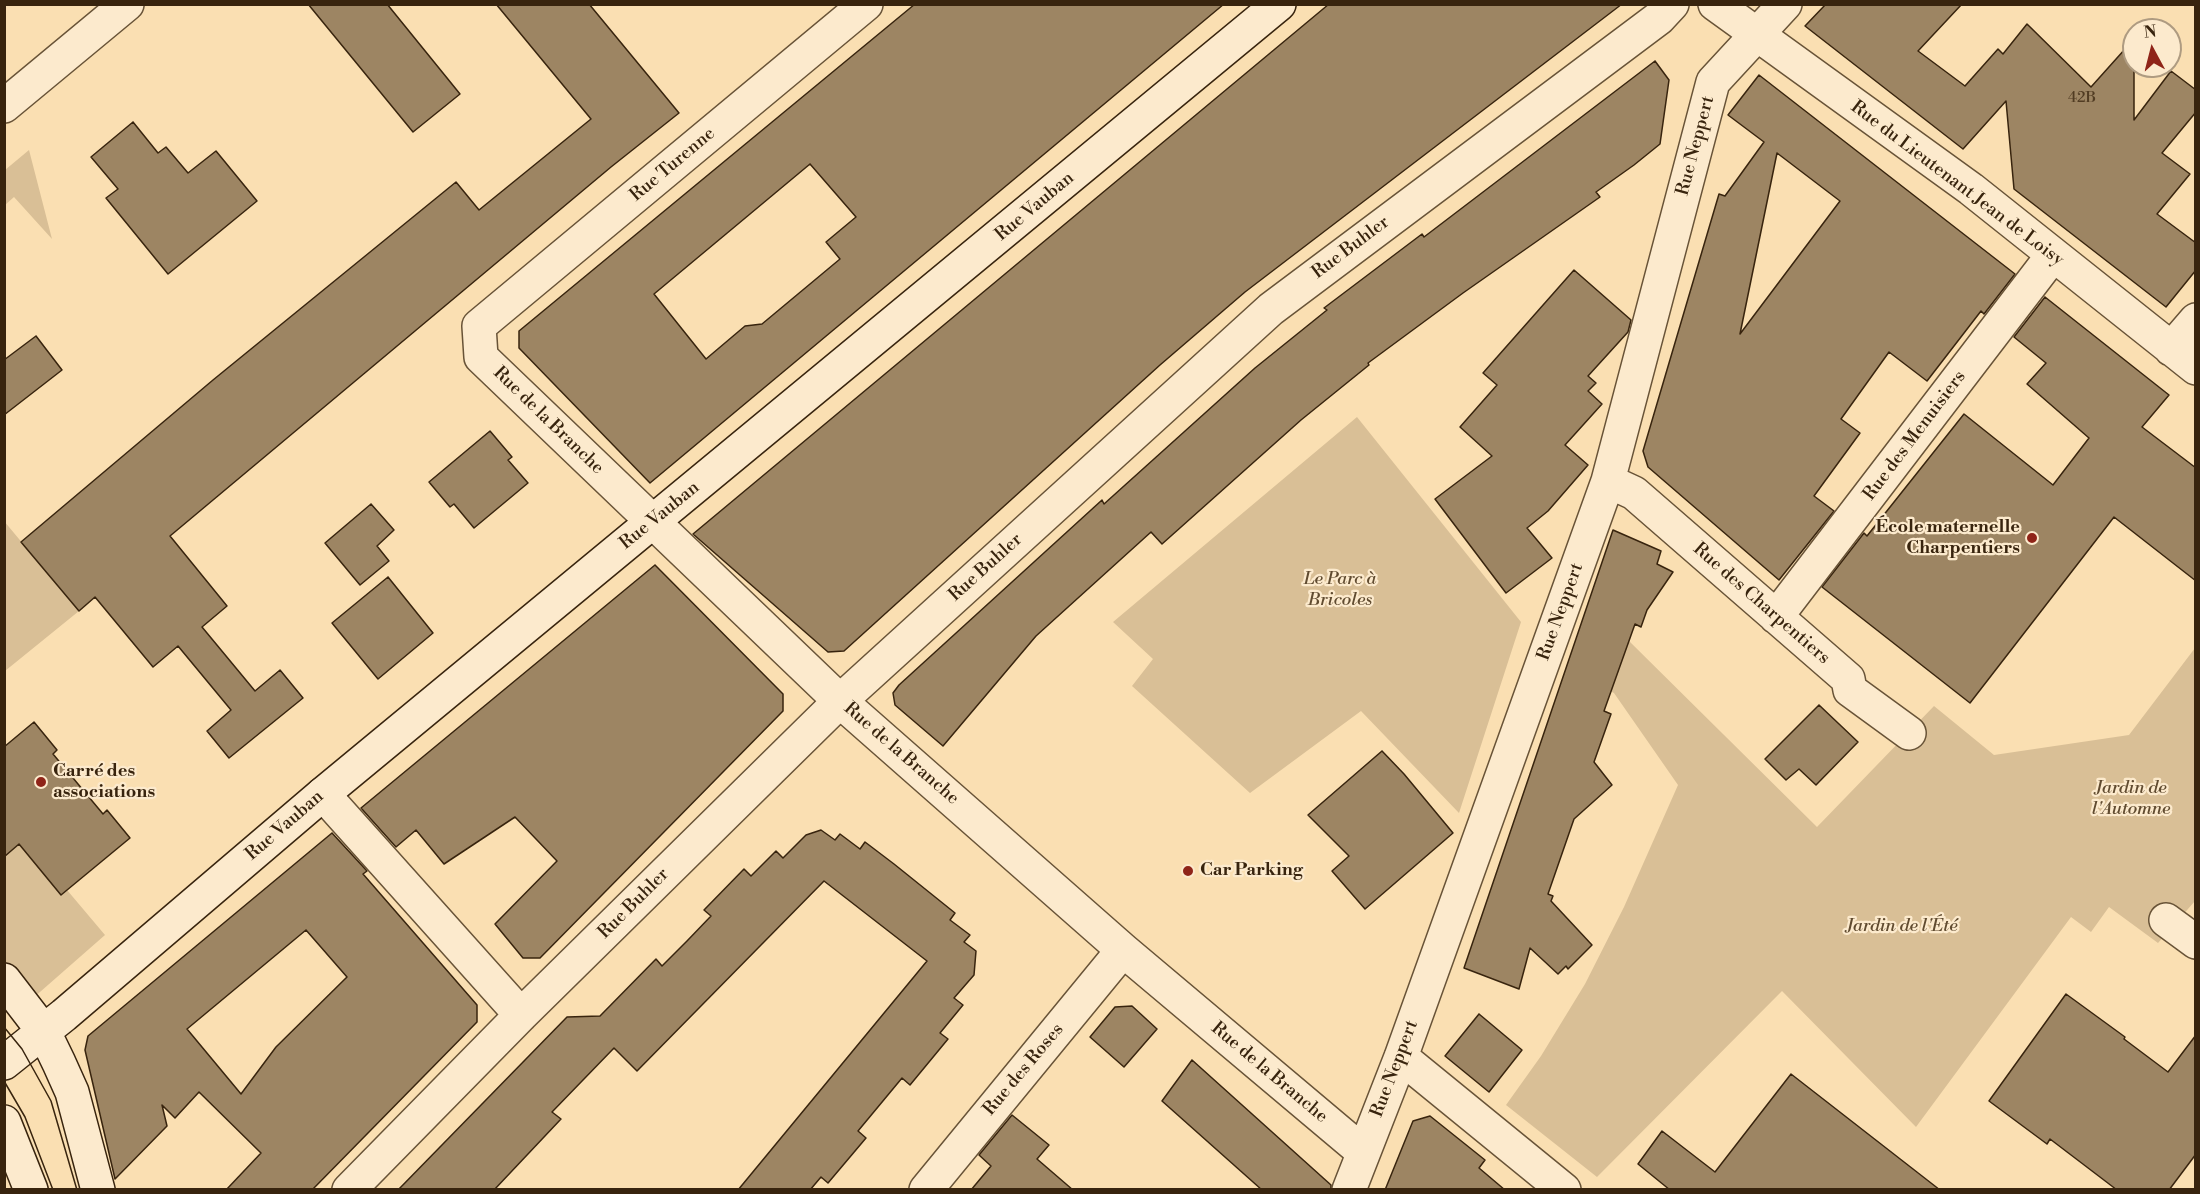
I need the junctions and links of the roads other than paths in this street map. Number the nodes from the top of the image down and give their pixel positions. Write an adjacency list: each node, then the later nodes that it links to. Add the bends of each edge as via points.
1 (127, 4): 8 (street)
2 (866, 4): 11 (street, Rue Turenne)
3 (1279, 4): 14 (street, Rue Vauban)
4 (1672, 4): 16 (street, Rue Buhler, via 1659,18 1270,309)
5 (1716, 4): 7 (street, Rue du Lieutenant Jean de Loisy)
6 (1785, 4): 7 (street, Rue Neppert)
7 (1755, 35): 9 (street, Rue du Lieutenant Jean de Loisy, via 1971,189); 13 (street, Rue Neppert, via 1713,82)
8 (4, 106)
9 (2053, 255): 12 (street, Rue du Lieutenant Jean de Loisy); 15 (street, Rue des Menuisiers)
10 (2196, 321): 12 (street)
11 (479, 326): 14 (street, Rue de la Branche, via 481,357)
12 (2183, 358)
13 (1608, 482): 15 (street, Rue des Charpentiers, via 1634,493); 25 (street, Rue Neppert)
14 (652, 522): 16 (street, Rue de la Branche); 18 (street, Rue Vauban)
15 (1776, 617): 17 (street, Rue des Charpentiers, via 1848,679 1850,690)
16 (840, 701): 21 (street, Rue de la Branche); 23 (street, Rue Buhler)
17 (1909, 733)
18 (323, 794): 23 (street); 24 (street, Rue Vauban)
19 (2166, 920): 20 (street)
20 (2196, 942)
21 (1124, 950): 28 (street, Rue de la Branche); 32 (street, Rue des Roses)
22 (4, 980): 24 (street)
23 (521, 1015): 31 (street, Rue Buhler)
24 (44, 1032): 26 (street, Rue Vauban); 30 (street, via 72,1092)
25 (1401, 1057): 28 (street, Rue Neppert); 34 (street)
26 (4, 1063)
27 (4, 1122): 29 (street)
28 (1363, 1152): 33 (street, Rue Neppert)
29 (31, 1190)
30 (98, 1190)
31 (349, 1190)
32 (926, 1190)
33 (1349, 1190)
34 (1564, 1190)

